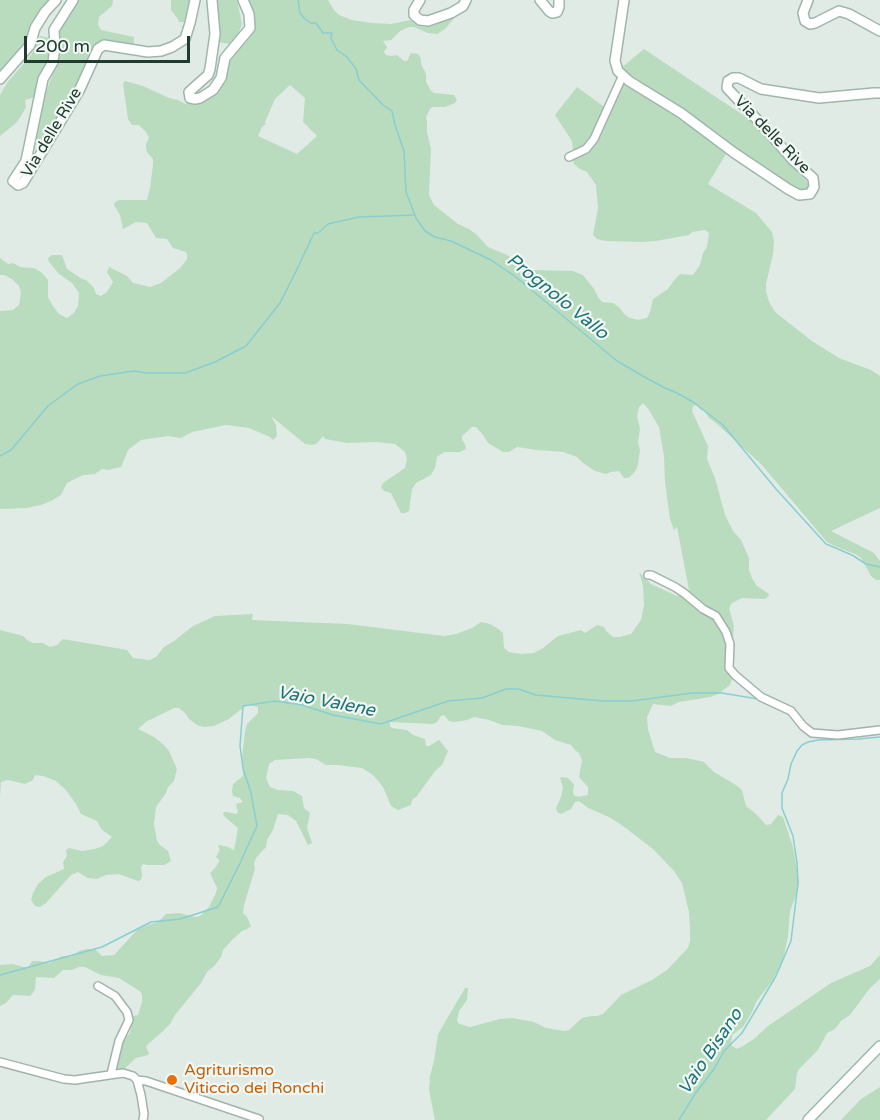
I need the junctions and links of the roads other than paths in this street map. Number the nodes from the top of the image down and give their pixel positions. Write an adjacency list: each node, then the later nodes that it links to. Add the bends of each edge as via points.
1 (56, 0): 14 (street, via 35,28 30,45)
2 (73, 0): 3 (street, Via delle Rive, via 54,30 52,62 43,79 26,161 14,181 18,185 23,183 68,110 98,49 104,45 148,52 172,47 185,39)
3 (195, 0)
4 (212, 0): 5 (street, via 215,34 210,69 189,92 190,98 195,99 213,90 221,78 225,58 250,28)
5 (243, 0)
6 (420, 0): 7 (street, via 414,15 428,21 451,13)
7 (466, 0)
8 (540, 0): 9 (street, via 552,13 557,12)
9 (559, 0)
10 (624, 0): 13 (street, via 615,61)
11 (808, 0): 12 (street, via 803,13 810,24 839,11)
12 (880, 31)
13 (623, 75): 15 (street, Via delle Rive, via 799,195 810,194 813,178 727,88 728,81 739,78 761,89 819,98); 16 (street, via 594,139 586,149)
14 (0, 79)
15 (880, 93)
16 (569, 157)
17 (648, 575): 18 (street, via 675,587 716,616 730,644 729,668 761,697 791,711 813,733 838,735)
18 (880, 730)
19 (98, 986): 22 (street, via 115,996 129,1020)
20 (880, 1046): 26 (street)
21 (0, 1062): 22 (street, via 64,1079)
22 (111, 1074): 23 (street, via 123,1073)
23 (137, 1080): 24 (street); 25 (street)
24 (259, 1119)
25 (144, 1120)
26 (808, 1120)

